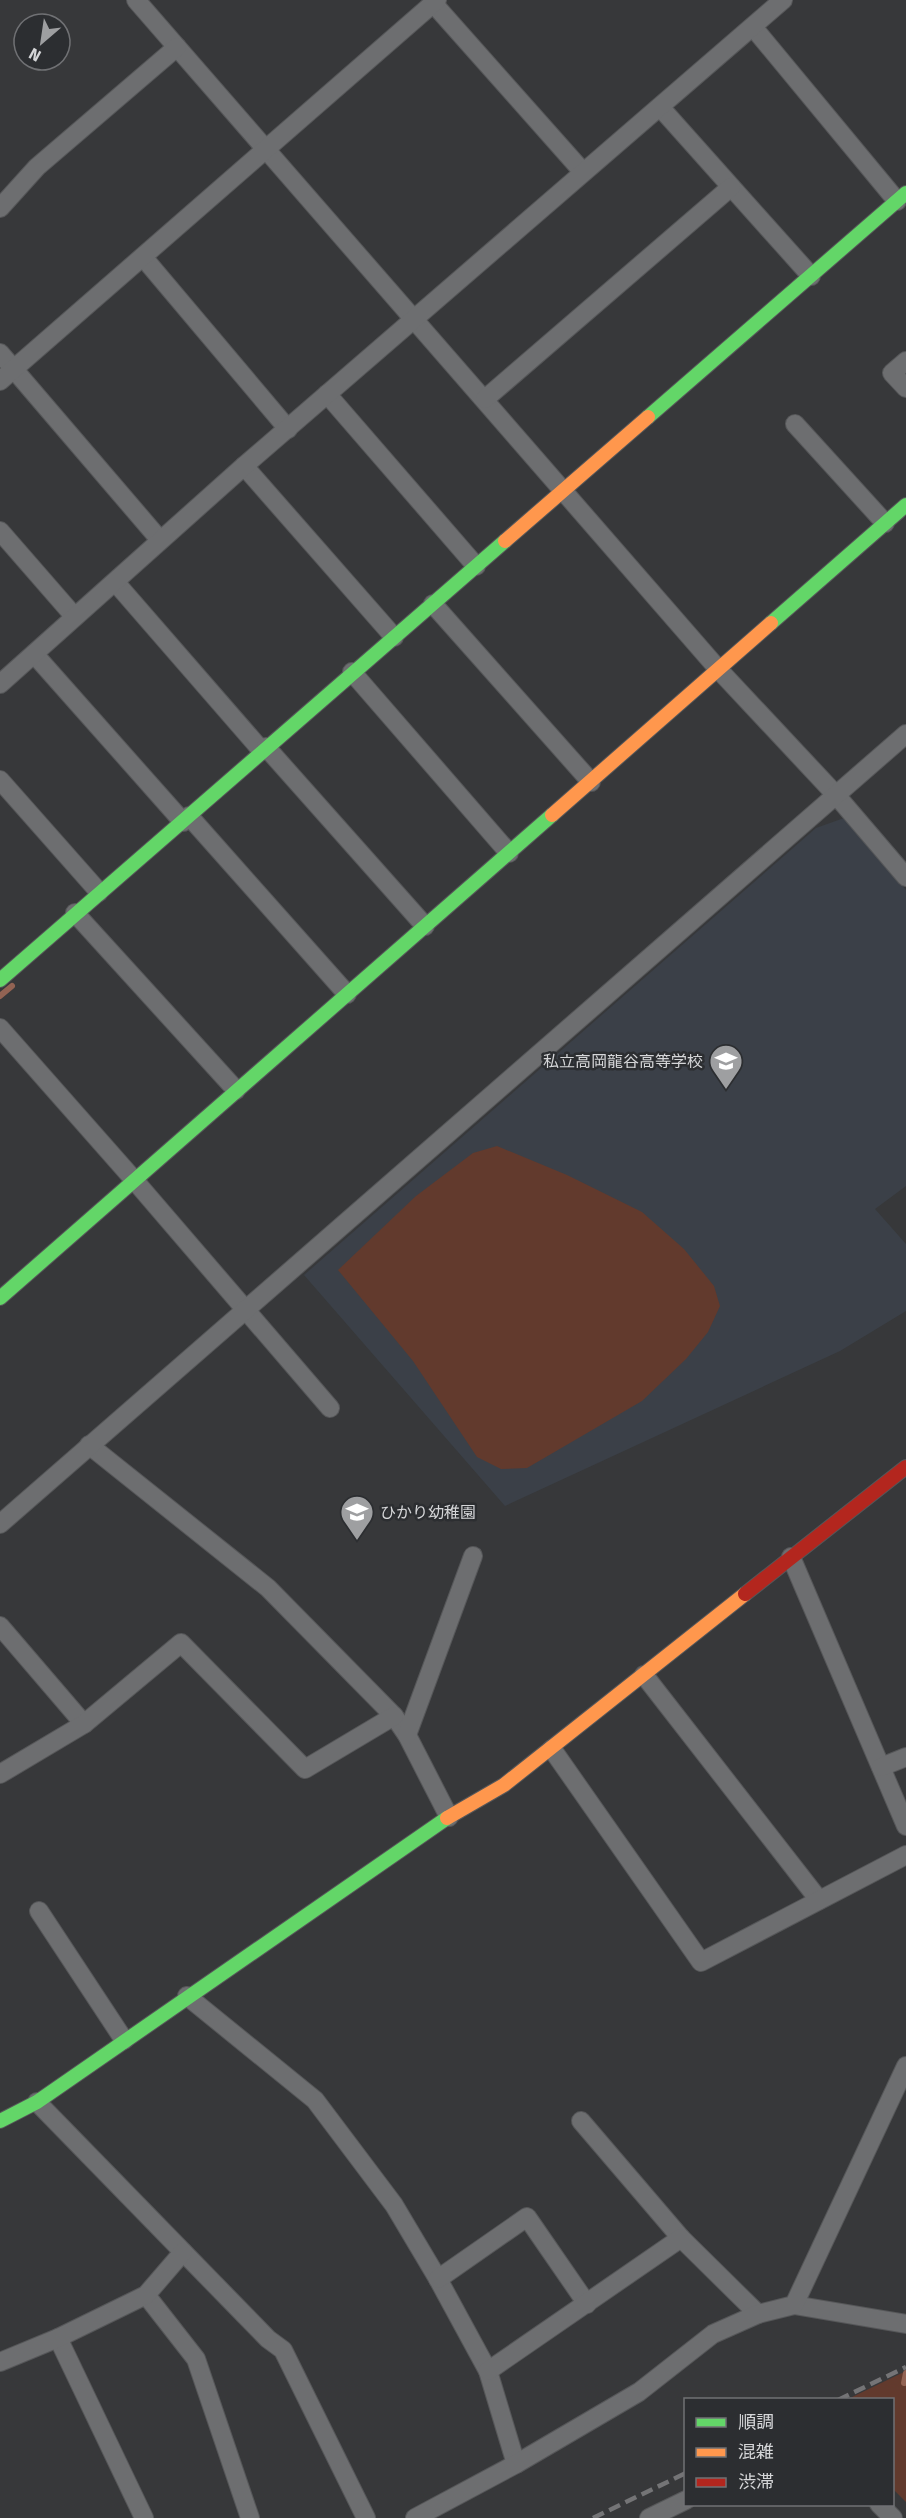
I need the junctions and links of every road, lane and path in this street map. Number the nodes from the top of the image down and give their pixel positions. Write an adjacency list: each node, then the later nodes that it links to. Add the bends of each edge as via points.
1 (136, 0): 5 (street)
2 (783, 0): 4 (street)
3 (435, 2): 7 (street); 8 (street)
4 (753, 27): 6 (street); 10 (street)
5 (177, 47): 7 (street); 11 (street, via 37,167)
6 (660, 107): 8 (street); 9 (street)
7 (267, 149): 12 (street); 14 (street)
8 (584, 172): 14 (street)
9 (731, 187): 13 (street); 20 (street)
10 (901, 197): 13 (street)
11 (0, 208)
12 (143, 257): 17 (street); 22 (street)
13 (812, 276): 24 (street)
14 (415, 320): 19 (street); 20 (street)
15 (0, 353): 17 (street)
16 (906, 361): 18 (street, via 892,373)
17 (7, 375): 28 (street)
18 (906, 388)
19 (327, 394): 22 (street); 29 (street)
20 (485, 399): 24 (street)
21 (795, 424): 26 (street)
22 (288, 429): 23 (street)
23 (244, 466): 28 (street); 33 (street)
24 (563, 489): 29 (street); 35 (street)
25 (906, 505): 26 (street)
26 (885, 524): 35 (street)
27 (0, 531): 32 (street)
28 (160, 540): 30 (street)
29 (476, 566): 31 (street)
30 (116, 582): 32 (street); 39 (street)
31 (433, 604): 33 (street); 41 (street)
32 (74, 616): 34 (street)
33 (394, 637): 36 (street)
34 (35, 655): 37 (street); 43 (street)
35 (719, 670): 41 (street); 42 (street)
36 (358, 679): 39 (street); 44 (street)
37 (0, 684)
38 (906, 734): 42 (street)
39 (269, 752): 43 (street); 48 (street)
40 (0, 780): 46 (street)
41 (591, 782): 44 (street)
42 (836, 795): 45 (street); 55 (street)
43 (192, 822): 46 (street); 50 (street)
44 (509, 853): 48 (street)
45 (906, 877)
46 (99, 892): 47 (street)
47 (81, 920): 49 (street); 52 (street)
48 (424, 926): 50 (street)
49 (0, 980)
50 (347, 994): 52 (street)
51 (0, 1028): 53 (street)
52 (236, 1090): 53 (street)
53 (135, 1181): 54 (street); 55 (street)
54 (1, 1295)
55 (247, 1311): 56 (street); 57 (street)
56 (330, 1408)
57 (89, 1444): 59 (street); 64 (street, via 268,1588)
58 (906, 1467): 61 (street)
59 (0, 1524)
60 (473, 1556): 66 (street)
61 (791, 1557): 63 (street); 69 (street)
62 (0, 1626): 65 (street)
63 (644, 1675): 67 (street); 74 (street)
64 (394, 1716): 65 (street, via 305,1769 180,1643); 66 (street)
65 (84, 1724): 70 (street)
66 (407, 1735): 71 (street)
67 (552, 1749): 71 (street, via 504,1785); 74 (street, via 701,1962)
68 (906, 1757): 69 (street)
69 (881, 1767): 72 (street)
70 (0, 1774)
71 (449, 1817): 76 (street)
72 (906, 1826)
73 (906, 1856): 74 (street)
74 (819, 1900)
75 (39, 1911): 77 (street)
76 (187, 1996): 77 (street); 84 (street, via 315,2100 394,2205)
77 (124, 2040): 79 (street)
78 (906, 2066): 87 (street)
79 (37, 2102): 80 (street); 83 (street)
80 (2, 2116)
81 (581, 2121): 82 (street)
82 (681, 2238): 86 (street); 88 (street)
83 (183, 2252): 85 (street); 98 (street, via 283,2350)
84 (438, 2279): 86 (street, via 527,2217); 92 (street)
85 (146, 2295): 90 (street); 97 (street, via 196,2359)
86 (587, 2304): 92 (street)
87 (794, 2305): 88 (street); 89 (street)
88 (758, 2314): 93 (street, via 713,2334 639,2392)
89 (899, 2322)
90 (58, 2338): 91 (street); 96 (street)
91 (0, 2362)
92 (488, 2371): 93 (street)
93 (516, 2464): 99 (street)
94 (684, 2501): 100 (street)
95 (880, 2506): 101 (street)
96 (144, 2518)
97 (250, 2518)
98 (366, 2518)
99 (415, 2518)
100 (649, 2518)
101 (893, 2518)

